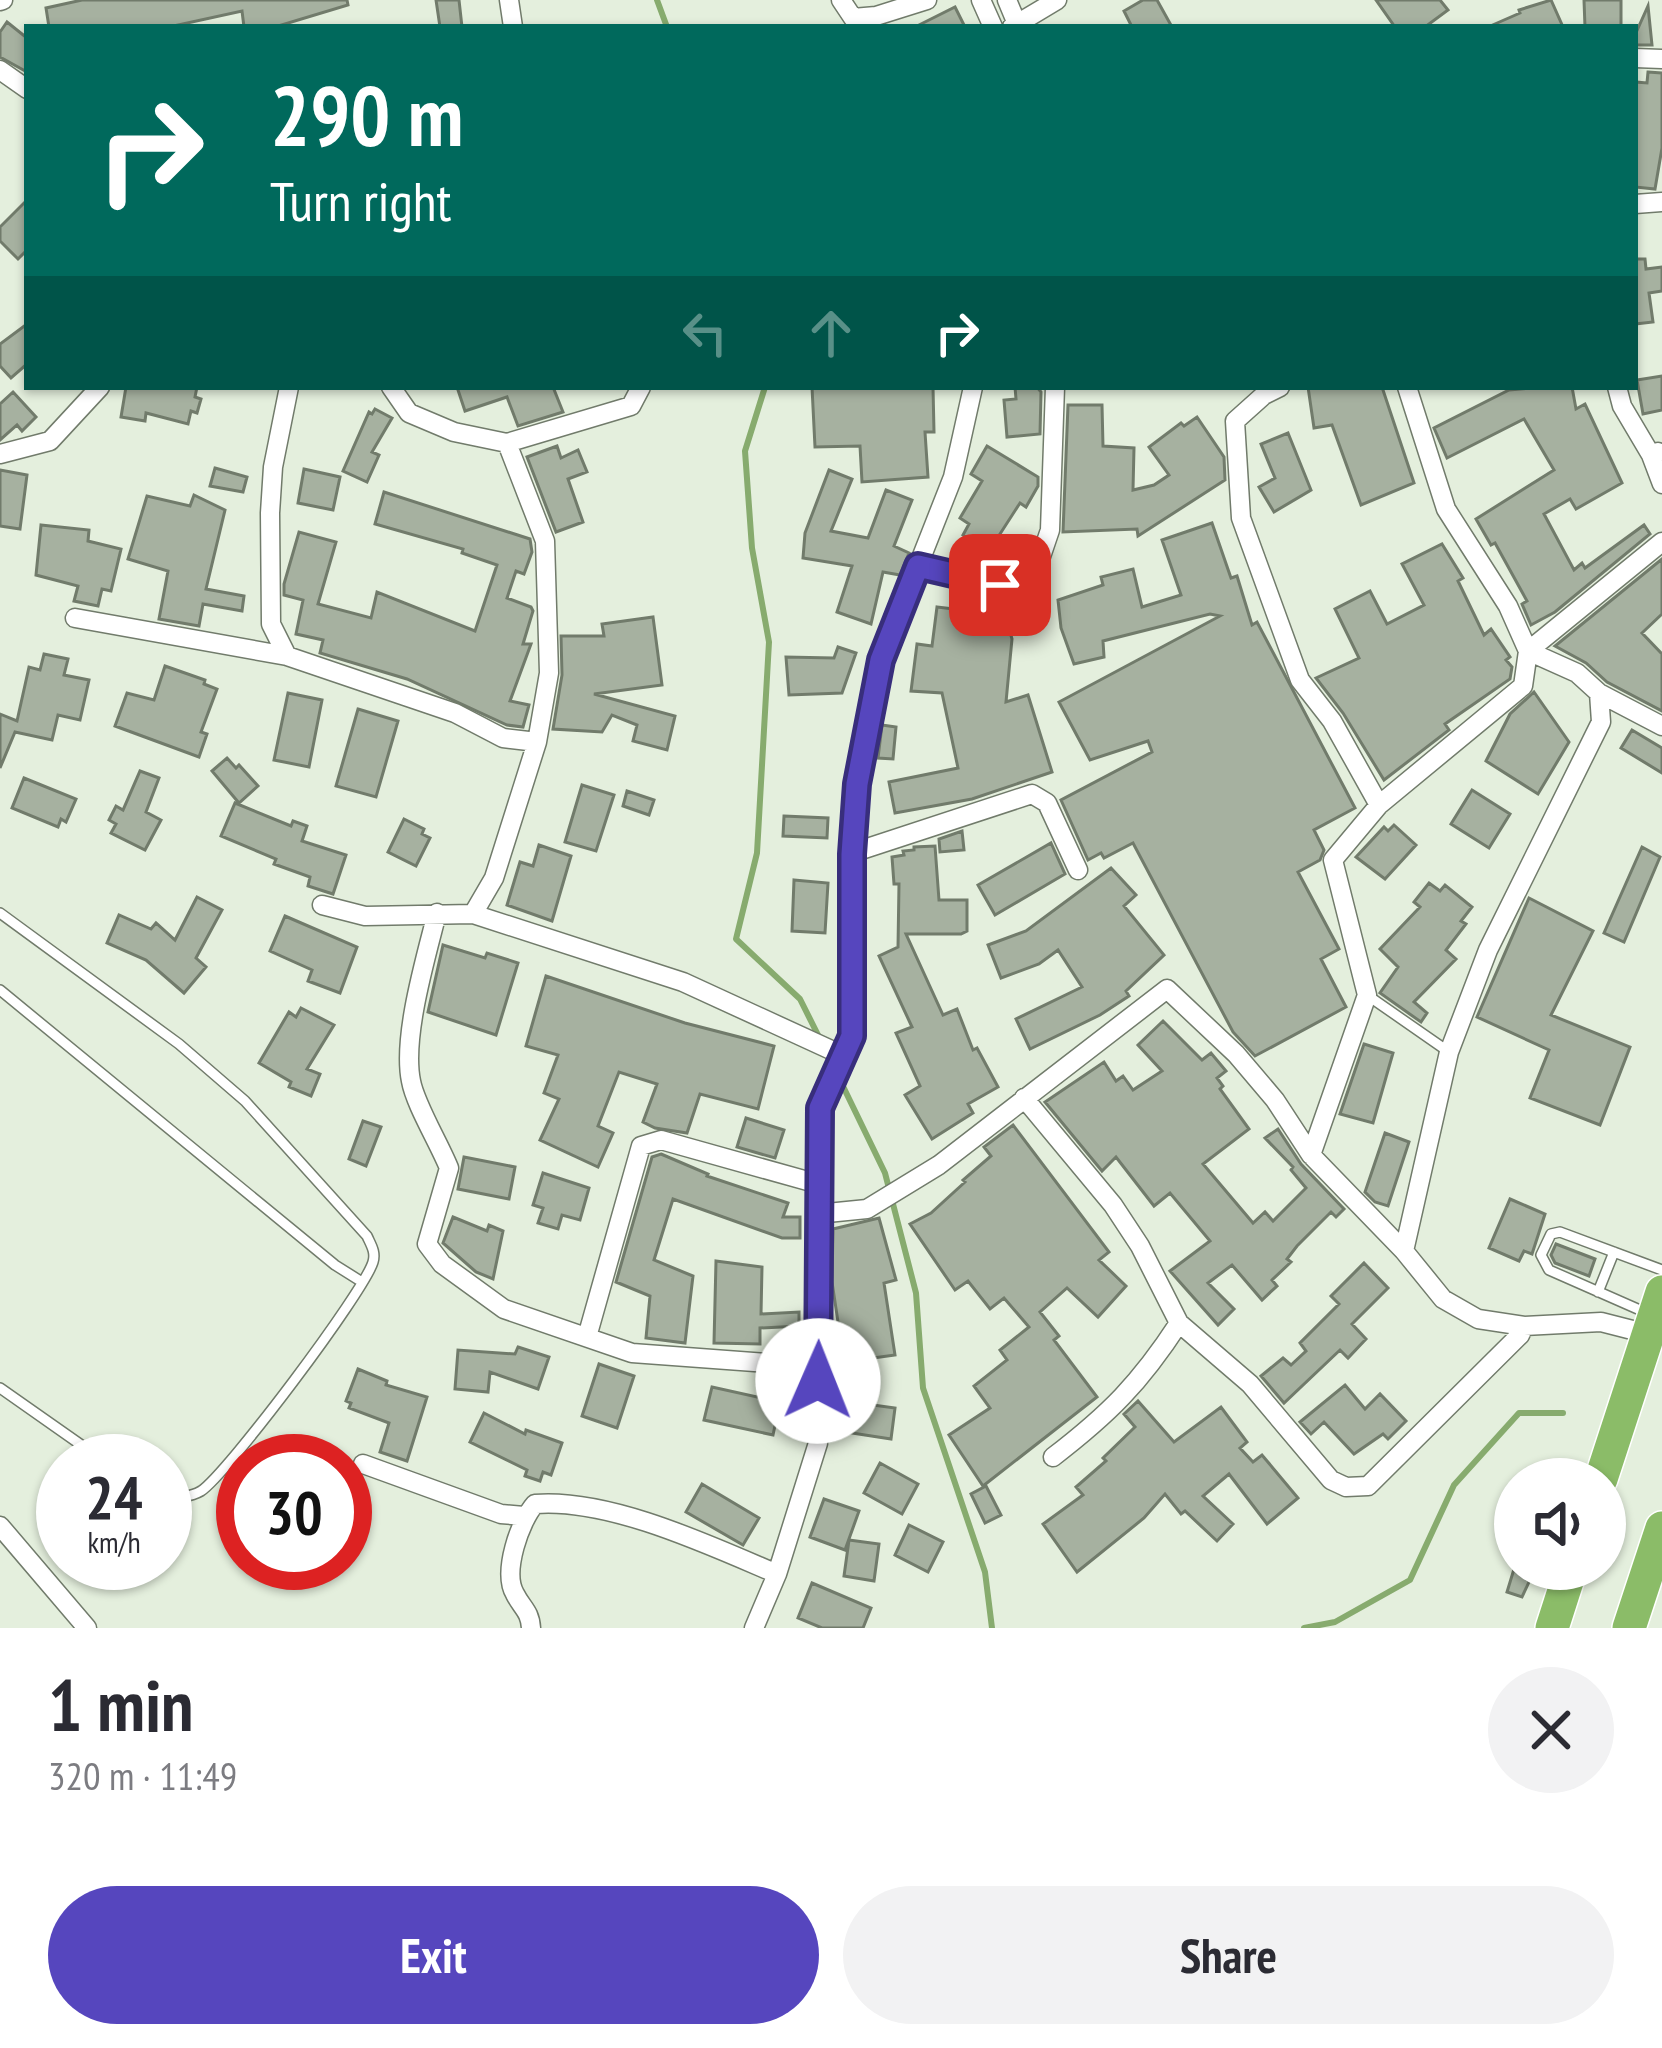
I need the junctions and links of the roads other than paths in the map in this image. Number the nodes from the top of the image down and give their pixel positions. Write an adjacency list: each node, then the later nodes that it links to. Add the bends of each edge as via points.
1 (842, 0): 2 (street, via 853,18)
2 (927, 0)
3 (1057, 0): 4 (street)
4 (1017, 24)
5 (97, 390): 16 (street, via 50,441)
6 (289, 390): 22 (street, via 270,513 271,624)
7 (393, 390): 14 (street, via 409,413)
8 (639, 390): 14 (street, via 631,406)
9 (972, 390): 19 (street, via 952,477)
10 (1055, 390): 19 (street, via 1050,530 1031,586)
11 (1274, 390): 28 (street, via 1235,421 1241,518 1300,680)
12 (1408, 390): 21 (street, via 1446,508)
13 (1618, 390): 15 (street)
14 (507, 443): 26 (street, via 545,541 549,673)
15 (1656, 453): 17 (street)
16 (0, 454)
17 (1662, 484)
18 (1662, 542): 21 (street)
19 (918, 566): 29 (street, via 881,660)
20 (75, 618): 22 (street)
21 (1528, 651): 23 (street, via 1577,673); 28 (street, via 1522,686)
22 (287, 656): 25 (street, via 455,713)
23 (1599, 693): 24 (street); 37 (street, via 1601,722 1488,950)
24 (1662, 726)
25 (503, 738): 26 (street); 27 (street)
26 (537, 742): 27 (street)
27 (527, 769): 34 (street, via 494,878)
28 (1379, 805): 36 (street, via 1333,860)
29 (852, 854): 30 (street, via 1032,794 1047,803); 38 (street, via 852,1036)
30 (1078, 870)
31 (322, 905): 33 (street, via 365,916)
32 (0, 913): 46 (lane, via 245,1101 367,1236 373,1263)
33 (437, 914): 34 (street); 51 (street, via 410,1054 411,1084 449,1168 427,1244 504,1309)
34 (473, 914): 38 (street, via 683,982)
35 (0, 990): 46 (lane)
36 (1367, 994): 37 (lane); 40 (street)
37 (1449, 1052): 43 (street)
38 (842, 1055): 41 (street, via 820,1108)
39 (1024, 1098): 40 (street, via 1167,989 1236,1054); 42 (street, via 867,1210); 49 (street, via 1113,1205)
40 (1311, 1155): 43 (street)
41 (822, 1184): 42 (street); 51 (street, via 661,1140 641,1146)
42 (817, 1214): 52 (street)
43 (1404, 1251): 50 (street, via 1443,1299 1478,1318)
44 (1614, 1252): 45 (lane); 47 (lane); 47 (lane, via 1557,1232 1541,1256 1549,1270)
45 (1662, 1270)
46 (362, 1282): 58 (lane, via 237,1454)
47 (1598, 1292): 48 (lane)
48 (1655, 1314): 50 (street); 56 (highway)
49 (1179, 1323): 50 (street, via 1250,1384 1331,1480 1346,1487 1368,1486); 55 (street, via 1110,1413)
50 (1524, 1326)
51 (587, 1337): 52 (street, via 670,1357 795,1365)
52 (819, 1355): 62 (street, via 818,1443)
53 (0, 1388): 54 (lane)
54 (66, 1434)
55 (1053, 1456)
56 (1608, 1458)
57 (372, 1467): 59 (street)
58 (192, 1494)
59 (524, 1516): 62 (street, via 550,1502 630,1518); 65 (street, via 513,1593)
60 (0, 1526): 64 (street)
61 (1662, 1528): 68 (highway)
62 (777, 1574): 66 (street)
63 (1564, 1590): 67 (highway)
64 (86, 1628)
65 (531, 1628)
66 (754, 1628)
67 (1552, 1628)
68 (1629, 1628)

